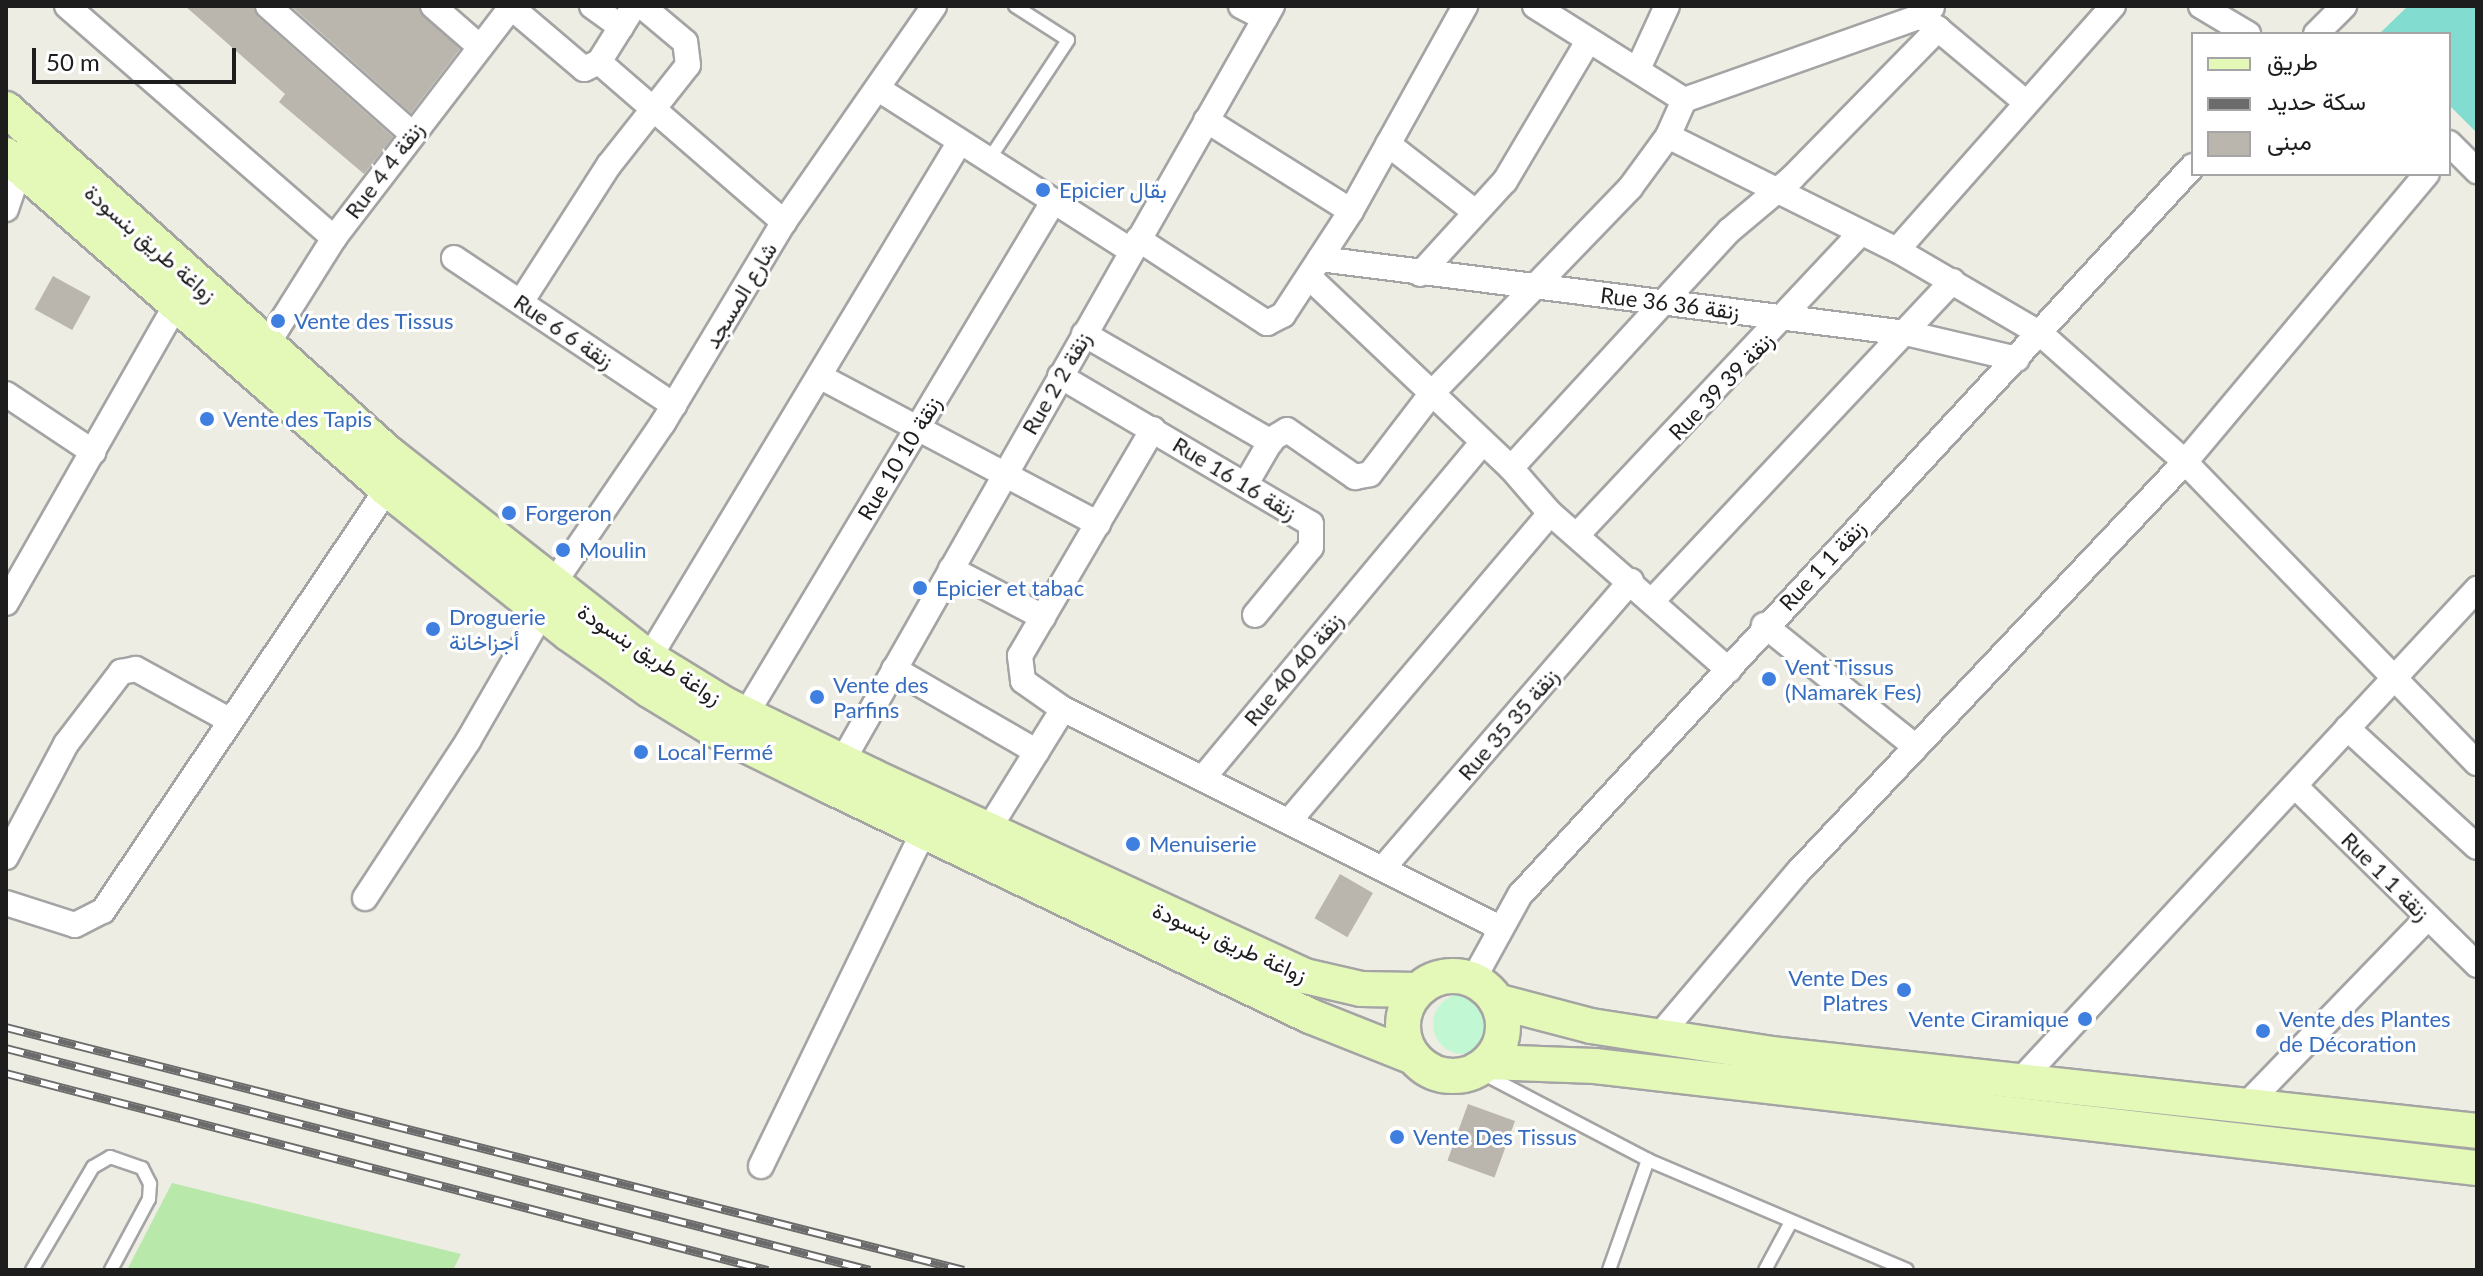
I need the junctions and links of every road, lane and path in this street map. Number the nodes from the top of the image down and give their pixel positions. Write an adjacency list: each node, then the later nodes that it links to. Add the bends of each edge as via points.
1 (67, 6): 48 (street)
2 (268, 6): 31 (street)
3 (433, 6): 22 (street)
4 (592, 6): 19 (street)
5 (634, 6): 19 (street)
6 (642, 6): 28 (street, via 685,42 691,55)
7 (934, 6): 25 (street, شارع المسجد)
8 (1015, 6): 36 (lane, via 1068,40)
9 (1241, 6): 16 (street)
10 (1465, 6): 34 (street)
11 (1535, 6): 17 (street)
12 (1667, 6): 24 (street)
13 (2113, 6): 27 (street)
14 (2201, 6): 20 (street)
15 (511, 7): 22 (street, Rue 4 زنقة 4); 23 (street, via 584,69)
16 (1268, 12): 30 (street, Rue 2 زنقة 2)
17 (1562, 14): 21 (street)
18 (1931, 17): 26 (street); 27 (street); 41 (street)
19 (621, 27): 23 (street)
20 (2245, 32)
21 (1588, 41): 24 (street); 45 (street, via 1532,143)
22 (480, 47): 31 (street, Rue 4 زنقة 4)
23 (599, 62): 28 (street)
24 (1638, 69): 26 (street)
25 (880, 90): 33 (street); 46 (street, شارع المسجد)
26 (1684, 100): 32 (street)
27 (2023, 100): 50 (street)
28 (653, 107): 46 (street); 57 (street)
29 (6, 109): 63 (main road, زواغة طريق بنسودة, via 82,184)
30 (1206, 120): 44 (street); 49 (street, Rue 2 زنقة 2)
31 (411, 133): 48 (street, Rue 4 زنقة 4)
32 (1668, 136): 41 (street); 55 (street, via 1630,188)
33 (959, 143): 36 (street); 65 (street)
34 (1388, 144): 44 (street); 45 (street)
35 (2451, 146): 39 (street)
36 (988, 161): 42 (street)
37 (13, 162): 43 (street); 58 (main road, زواغة طريق بنسودة)
38 (2191, 168): 62 (street, Rue 1 زنقة 1)
39 (2477, 171)
40 (2425, 176): 75 (street)
41 (1776, 188): 47 (street); 56 (street)
42 (1053, 202): 49 (street); 70 (street, Rue 10 زنقة 10)
43 (6, 209)
44 (1351, 211): 52 (street)
45 (1474, 211): 53 (street)
46 (784, 222): 69 (street, شارع المسجد)
47 (1861, 233): 50 (street); 59 (street, Rue 39 زنقة 39)
48 (334, 238): 63 (street, Rue 4 زنقة 4)
49 (1135, 245): 52 (street, via 1267,323 1283,315); 61 (street, Rue 2 زنقة 2)
50 (1897, 250): 54 (street)
51 (454, 258): 57 (street, Rue 6 زنقة 6)
52 (1315, 268): 53 (street, Rue 36 زنقة 36); 67 (street)
53 (1420, 274): 55 (street, Rue 36 زنقة 36)
54 (1952, 281): 60 (street); 62 (street)
55 (1531, 286): 56 (street, Rue 36 زنقة 36); 67 (street)
56 (1662, 301): 59 (street, Rue 36 زنقة 36); 76 (street)
57 (521, 302): 69 (street, Rue 6 زنقة 6)
58 (176, 305): 74 (street); 79 (main road, زواغة طريق بنسودة)
59 (1786, 318): 60 (street, Rue 36 زنقة 36); 82 (street, Rue 39 زنقة 39)
60 (1906, 333): 64 (street, Rue 36 زنقة 36); 87 (street)
61 (1084, 334): 66 (street, Rue 2 زنقة 2); 72 (street)
62 (2041, 334): 64 (street, Rue 1 زنقة 1); 75 (street)
63 (268, 343): 86 (main road, زواغة طريق بنسودة)
64 (2017, 359): 91 (street, Rue 1 زنقة 1)
65 (819, 376): 70 (street); 92 (street)
66 (1060, 376): 71 (street, Rue 16 زنقة 16); 77 (street, Rue 2 زنقة 2)
67 (1432, 393): 72 (street, via 1363,478 1296,433 1287,430); 73 (street)
68 (6, 394): 74 (street)
69 (674, 405): 86 (street, شارع المسجد)
70 (917, 428): 77 (street); 97 (street, Rue 10 زنقة 10)
71 (1153, 429): 78 (street, Rue 16 زنقة 16); 81 (street)
72 (1271, 442): 78 (street)
73 (1483, 442): 76 (street); 104 (street, Rue 40 زنقة 40)
74 (93, 452): 88 (street)
75 (2185, 462): 95 (street); 100 (street)
76 (1511, 468): 80 (street)
77 (1004, 474): 81 (street); 83 (street, Rue 2 زنقة 2)
78 (1247, 482): 89 (street, Rue 16 زنقة 16, via 1315,532 1311,547)
79 (387, 489): 86 (main road, زواغة طريق بنسودة); 98 (street)
80 (1550, 513): 82 (street); 106 (street)
81 (1098, 524): 90 (street)
82 (1577, 535): 84 (street)
83 (951, 569): 90 (street); 93 (street, Rue 2 زنقة 2)
84 (1631, 581): 87 (street); 111 (street, Rue 35 زنقة 35)
85 (2477, 589): 95 (street)
86 (547, 600): 92 (main road, زواغة طريق بنسودة); 103 (main road, زواغة طريق بنسودة, via 715,730); 112 (street, شارع المسجد, via 468,741)
87 (1652, 601): 94 (street)
88 (6, 603)
89 (1255, 615)
90 (1043, 617): 96 (street, via 1019,669 1030,691)
91 (1764, 625): 94 (street, Rue 1 زنقة 1); 100 (street)
92 (649, 658): 97 (main road, زواغة طريق بنسودة)
93 (894, 669): 101 (street); 103 (street, Rue 2 زنقة 2)
94 (1729, 670): 115 (street, Rue 1 زنقة 1, via 1520,895)
95 (2396, 676): 99 (street); 102 (street)
96 (1063, 709): 101 (street); 104 (street)
97 (746, 714): 103 (main road, زواغة طريق بنسودة)
98 (229, 720): 110 (street, via 136,669 121,672 66,744); 113 (street, via 103,911 75,925)
99 (2347, 728): 105 (street); 109 (street)
100 (1916, 747): 119 (street, via 1798,872)
101 (1037, 752): 107 (street)
102 (2477, 763)
103 (835, 774): 107 (main road, زواغة طريق بنسودة); 108 (main road, زواغة طريق بنسودة)
104 (1203, 778): 106 (street)
105 (2296, 787): 114 (street, Rue 1 زنقة 1); 122 (street)
106 (1290, 820): 111 (street)
107 (988, 830): 117 (main road, زواغة طريق بنسودة, via 1305,976 1361,989)
108 (924, 831): 120 (main road, زواغة طريق بنسودة, via 1310,1016); 126 (street)
109 (2477, 847)
110 (6, 857)
111 (1384, 867): 115 (street)
112 (365, 898)
113 (6, 903)
114 (2428, 917): 116 (street, Rue 1 زنقة 1); 123 (street)
115 (1500, 928): 118 (street, Rue 1 زنقة 1)
116 (2477, 965)
117 (1417, 990): 118 (main road, via 1447,976); 120 (main road, via 1403,1022)
118 (1484, 990): 119 (main road); 121 (main road, via 1502,1032)
119 (1658, 1037): 122 (main road)
120 (1413, 1057): 121 (main road, via 1438,1075)
121 (1483, 1066): 125 (lane); 127 (main road, via 1595,1066)
122 (2017, 1084): 123 (main road)
123 (2245, 1106): 124 (main road)
124 (2471, 1124)
125 (1648, 1160): 128 (lane); 131 (lane)
126 (761, 1166)
127 (2477, 1168)
128 (1791, 1222): 132 (lane); 133 (lane)
129 (32, 1270): 130 (lane, via 93,1167 110,1157 142,1168 150,1184 149,1199)
130 (111, 1270)
131 (1609, 1270)
132 (1765, 1270)
133 (1907, 1270)

